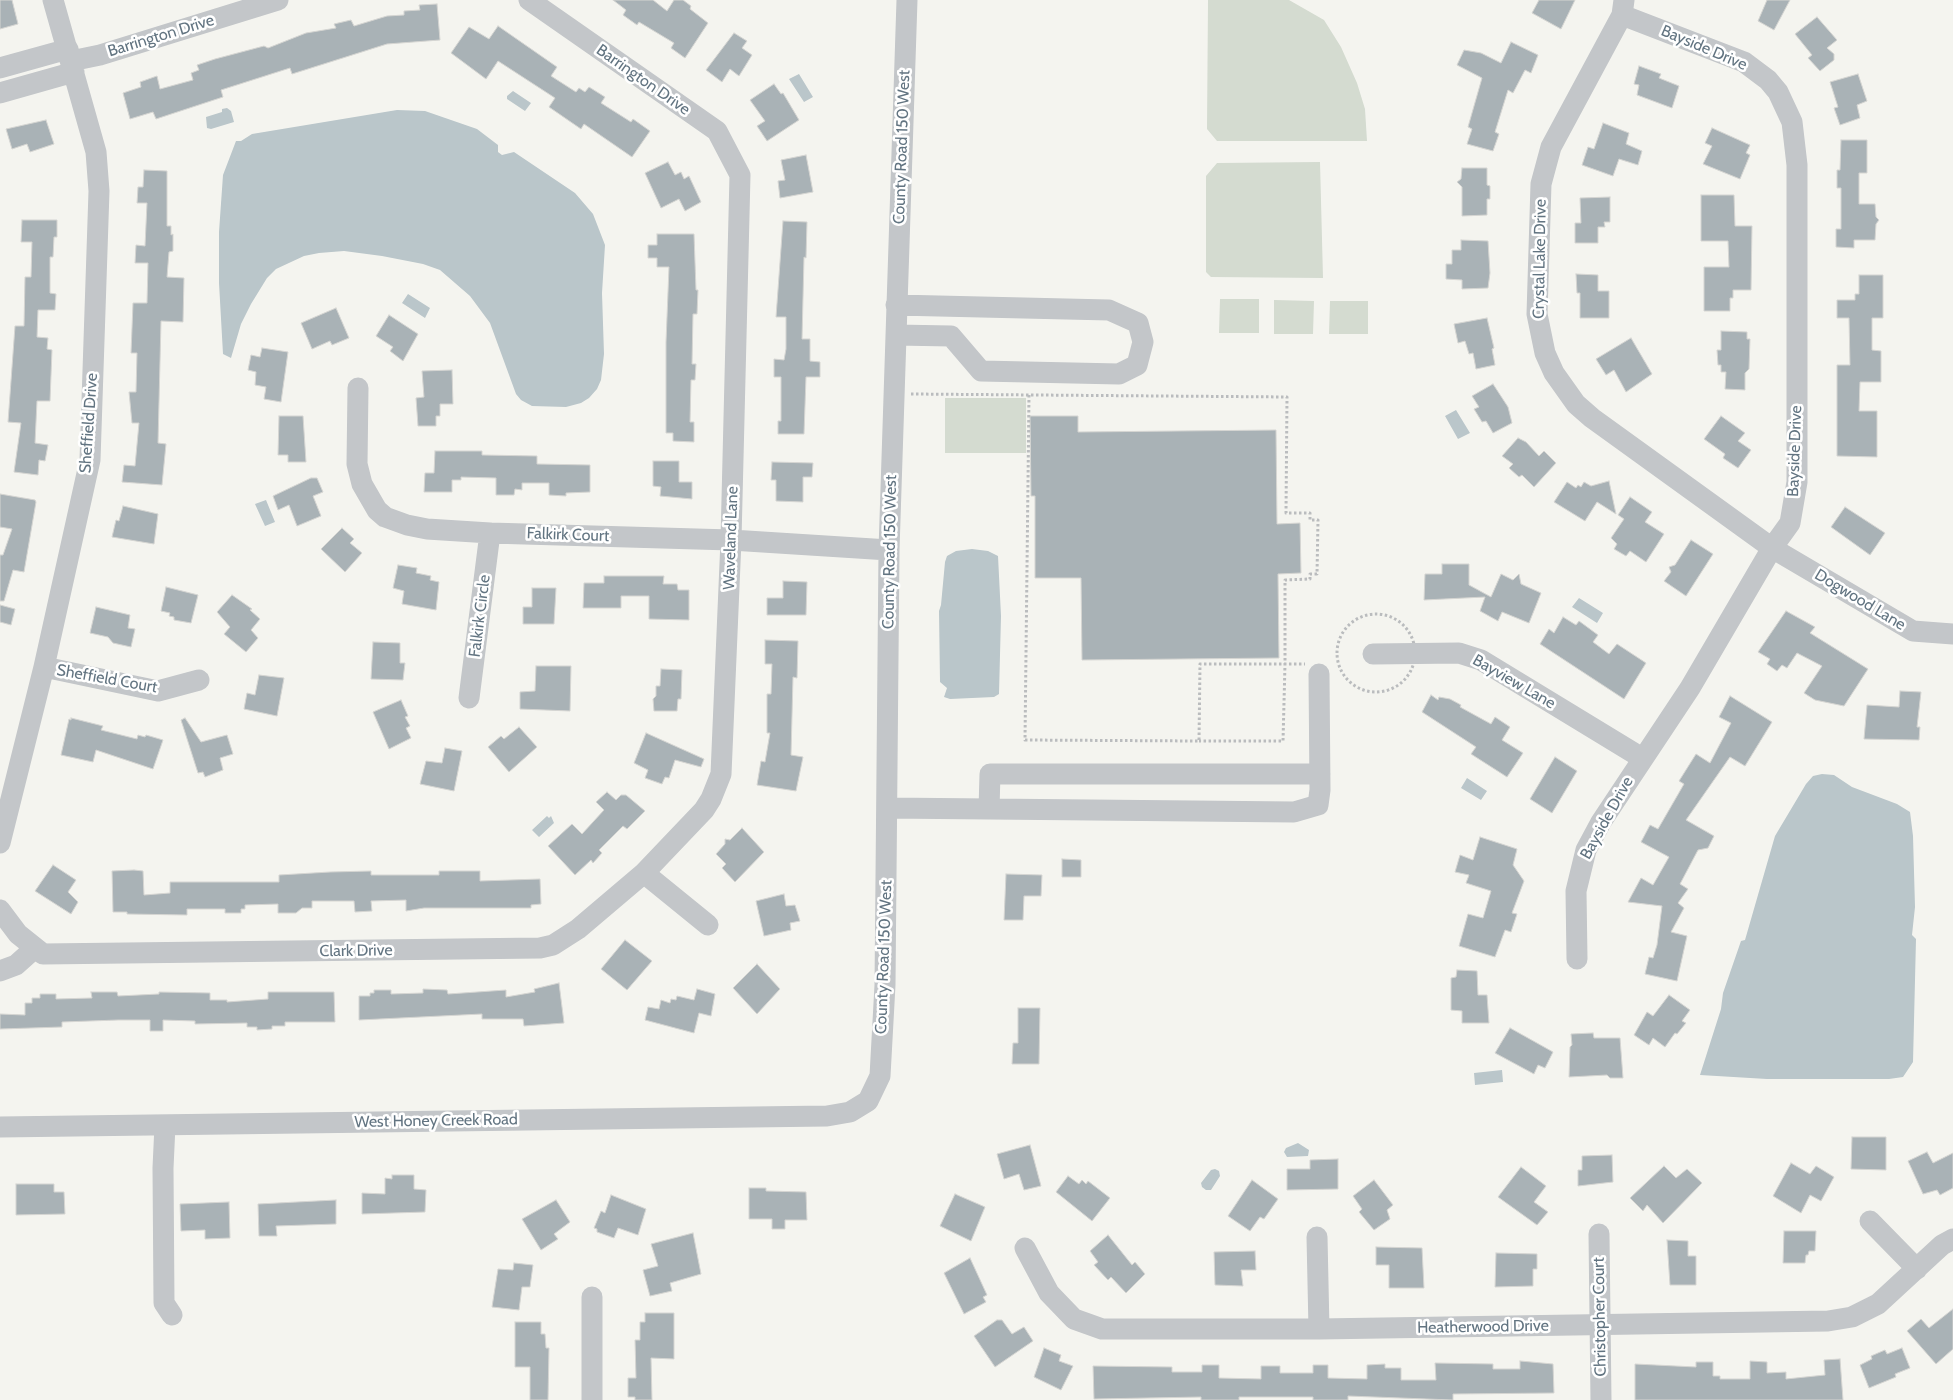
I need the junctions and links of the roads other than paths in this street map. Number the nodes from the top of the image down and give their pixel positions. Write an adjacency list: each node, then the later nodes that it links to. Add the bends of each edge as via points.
1 (53, 0): 6 (street, Sheffield Drive)
2 (529, 0): 9 (street, Barrington Drive, via 717,131)
3 (907, 0): 10 (street, County Road 150 West)
4 (272, 1): 6 (street, Barrington Drive, via 100,55)
5 (1623, 8): 15 (street, Bayside Drive, via 1744,62 1778,92 1792,122 1796,165 1796,482 1790,523); 15 (street, Crystal Lake Drive, via 1551,147 1541,184 1539,331 1554,373 1576,404)
6 (71, 61): 7 (street); 8 (street); 19 (street, Sheffield Drive, via 94,138 98,191 92,427 90,460)
7 (0, 68)
8 (0, 93)
9 (740, 175): 14 (street, Waveland Lane)
10 (896, 305): 11 (street, County Road 150 West); 11 (street, via 1109,310 1138,323 1142,342 1137,365 1119,374 981,371 951,336)
11 (896, 335): 16 (street, County Road 150 West)
12 (358, 388): 13 (street, Falkirk Court, via 357,464 366,494 377,510 385,517 426,529)
13 (490, 533): 14 (street, Falkirk Court); 22 (street, Falkirk Circle)
14 (731, 540): 16 (street, Falkirk Court); 28 (street, Waveland Lane, via 719,781 704,810)
15 (1772, 548): 17 (street, Dogwood Lane, via 1913,631); 23 (street, Bayside Drive, via 1690,688)
16 (889, 550): 25 (street, County Road 150 West)
17 (1953, 634)
18 (1373, 654): 23 (street, Bayview Lane, via 1459,653 1481,660)
19 (44, 667): 21 (street, Sheffield Court, via 158,691); 27 (street, Sheffield Drive)
20 (1319, 667): 24 (street)
21 (199, 680)
22 (469, 698)
23 (1642, 758): 32 (street, Bayside Drive, via 1601,822 1580,866 1576,891)
24 (1320, 774): 26 (street, via 1318,805 1294,812); 26 (street, via 990,774)
25 (888, 808): 26 (street); 34 (street, County Road 150 West, via 880,1076)
26 (989, 809)
27 (0, 844)
28 (644, 873): 30 (street); 31 (street, Clark Drive, via 578,929 552,945 540,948)
29 (0, 910): 31 (street, via 18,934)
30 (708, 925)
31 (39, 951): 33 (street)
32 (1577, 959)
33 (0, 971)
34 (868, 1101): 35 (street, West Honey Creek Road, via 850,1112 827,1116)
35 (165, 1125): 36 (street, West Honey Creek Road); 44 (street, via 164,1303)
36 (0, 1127)
37 (1870, 1221): 42 (street)
38 (1599, 1234): 45 (street, Christopher Court)
39 (1317, 1236): 46 (street)
40 (1953, 1240): 42 (street, Heatherwood Drive, via 1942,1245)
41 (1025, 1248): 46 (street, Heatherwood Drive, via 1049,1293 1074,1319 1102,1329)
42 (1917, 1269): 45 (street, Heatherwood Drive, via 1878,1304 1852,1317 1819,1321)
43 (592, 1297): 47 (street)
44 (172, 1315)
45 (1599, 1325): 46 (street, Heatherwood Drive); 48 (street, Christopher Court)
46 (1319, 1329)
47 (592, 1400)
48 (1600, 1400)

